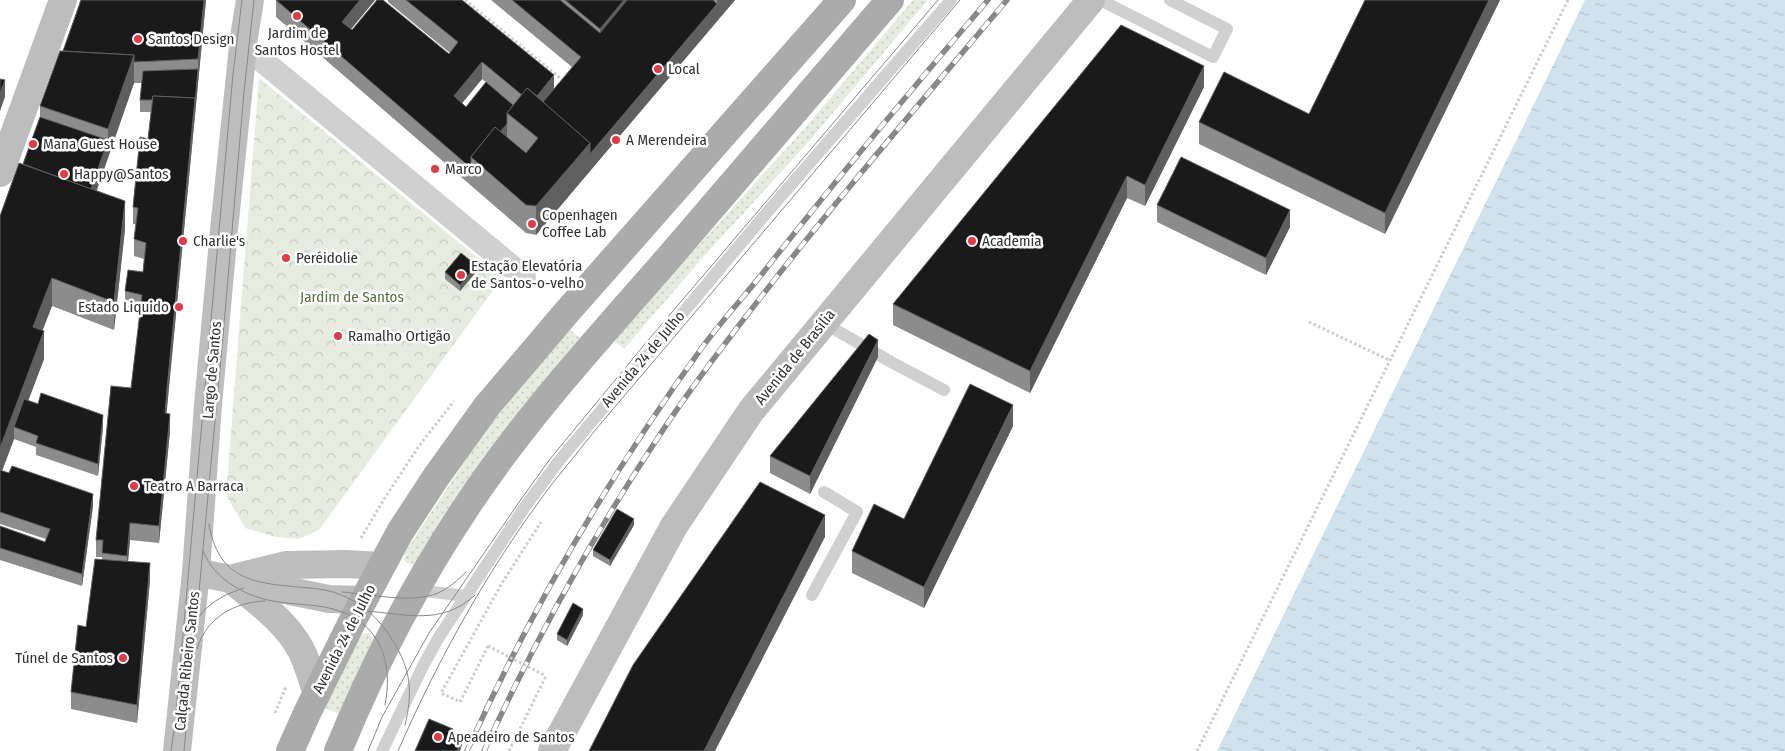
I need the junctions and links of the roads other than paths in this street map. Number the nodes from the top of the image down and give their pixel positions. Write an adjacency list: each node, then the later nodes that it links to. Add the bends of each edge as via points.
1 (63, 0): 12 (street)
2 (250, 0): 20 (street, Largo de Santos, via 224,230)
3 (838, 0): 10 (street)
4 (842, 0): 10 (main road, Avenida 24 de Julho)
5 (890, 0): 22 (main road, via 597,340 511,445 468,505)
6 (951, 0): 24 (lane, Avenida 24 de Julho, via 586,427 524,508)
7 (1091, 0): 14 (street, Avenida de Brasília)
8 (1100, 0): 9 (lane, via 1213,57 1227,29)
9 (1170, 0)
10 (816, 32): 19 (main road, Avenida 24 de Julho, via 487,406 436,476)
11 (264, 62): 13 (street)
12 (0, 173)
13 (524, 277)
14 (824, 323): 15 (lane); 31 (street, Avenida de Brasília, via 751,411 674,526)
15 (944, 390)
16 (824, 492): 17 (lane)
17 (857, 512): 18 (lane); 23 (lane)
18 (872, 517)
19 (381, 566): 21 (street, via 286,565); 22 (main road); 25 (main road, Avenida 24 de Julho)
20 (196, 572): 21 (street); 27 (street, Calçada Ribeiro Santos)
21 (231, 579): 25 (street, via 328,599); 26 (street, via 280,622 294,639 302,651)
22 (416, 590): 24 (lane); 25 (main road); 29 (main road)
23 (812, 595)
24 (466, 596): 30 (lane, Avenida 24 de Julho, via 423,666)
25 (363, 600): 26 (main road, Avenida 24 de Julho)
26 (317, 694): 28 (main road, Avenida 24 de Julho)
27 (178, 751)
28 (290, 751)
29 (338, 751)
30 (382, 751)
31 (552, 751)

